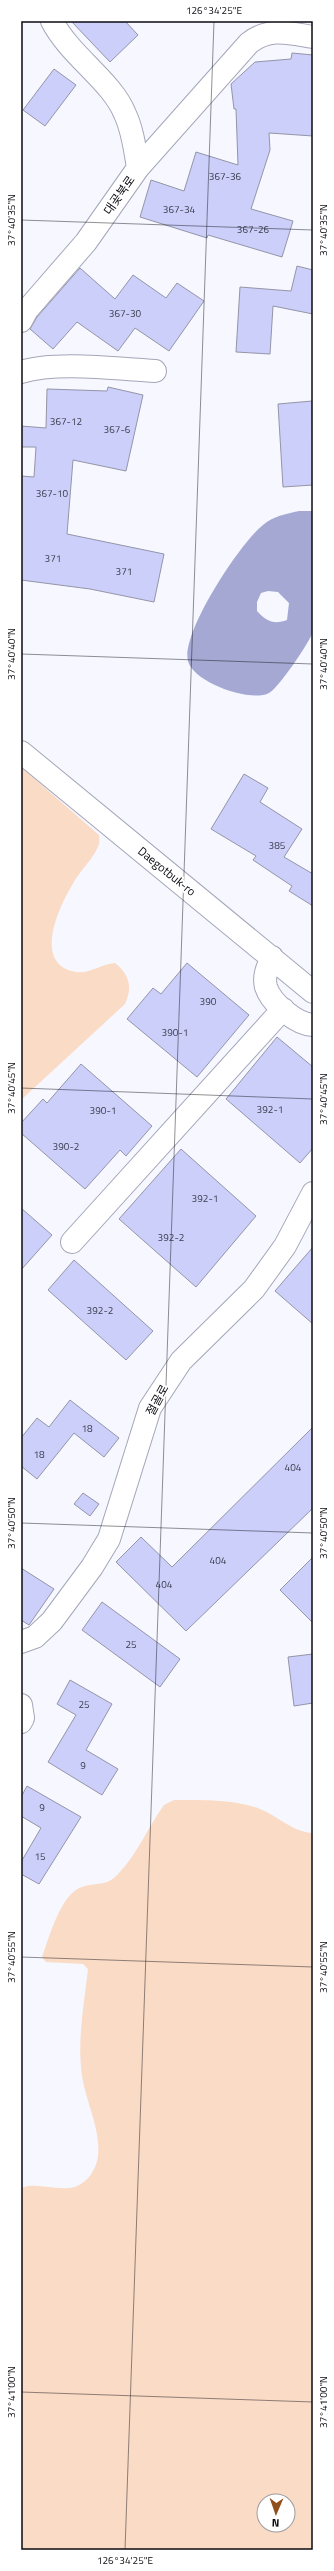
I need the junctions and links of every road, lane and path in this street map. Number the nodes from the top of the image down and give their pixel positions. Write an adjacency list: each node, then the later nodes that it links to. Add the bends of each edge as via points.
1 (52, 21): 4 (street, 대곶북로, via 75,55 107,88 125,113 134,140)
2 (281, 26): 3 (street); 4 (street, via 261,34 249,43)
3 (313, 37)
4 (138, 168): 5 (street, 대곶북로, via 86,242 27,310)
5 (21, 321)
6 (155, 371): 7 (street, via 74,368 31,369)
7 (21, 372)
8 (21, 752): 9 (street, Daegotbuk-ro)
9 (272, 957): 10 (street, Daegotbuk-ro); 11 (street, via 265,976 266,986 270,996)
10 (313, 992)
11 (283, 1009): 12 (street, via 299,1021); 14 (street)
12 (313, 1025)
13 (313, 1193): 15 (street, 절골로, via 285,1246 254,1289 181,1361 150,1408 108,1539 92,1567 52,1621 35,1637)
14 (72, 1242)
15 (21, 1642)
16 (21, 1705): 17 (street)
17 (21, 1722)

